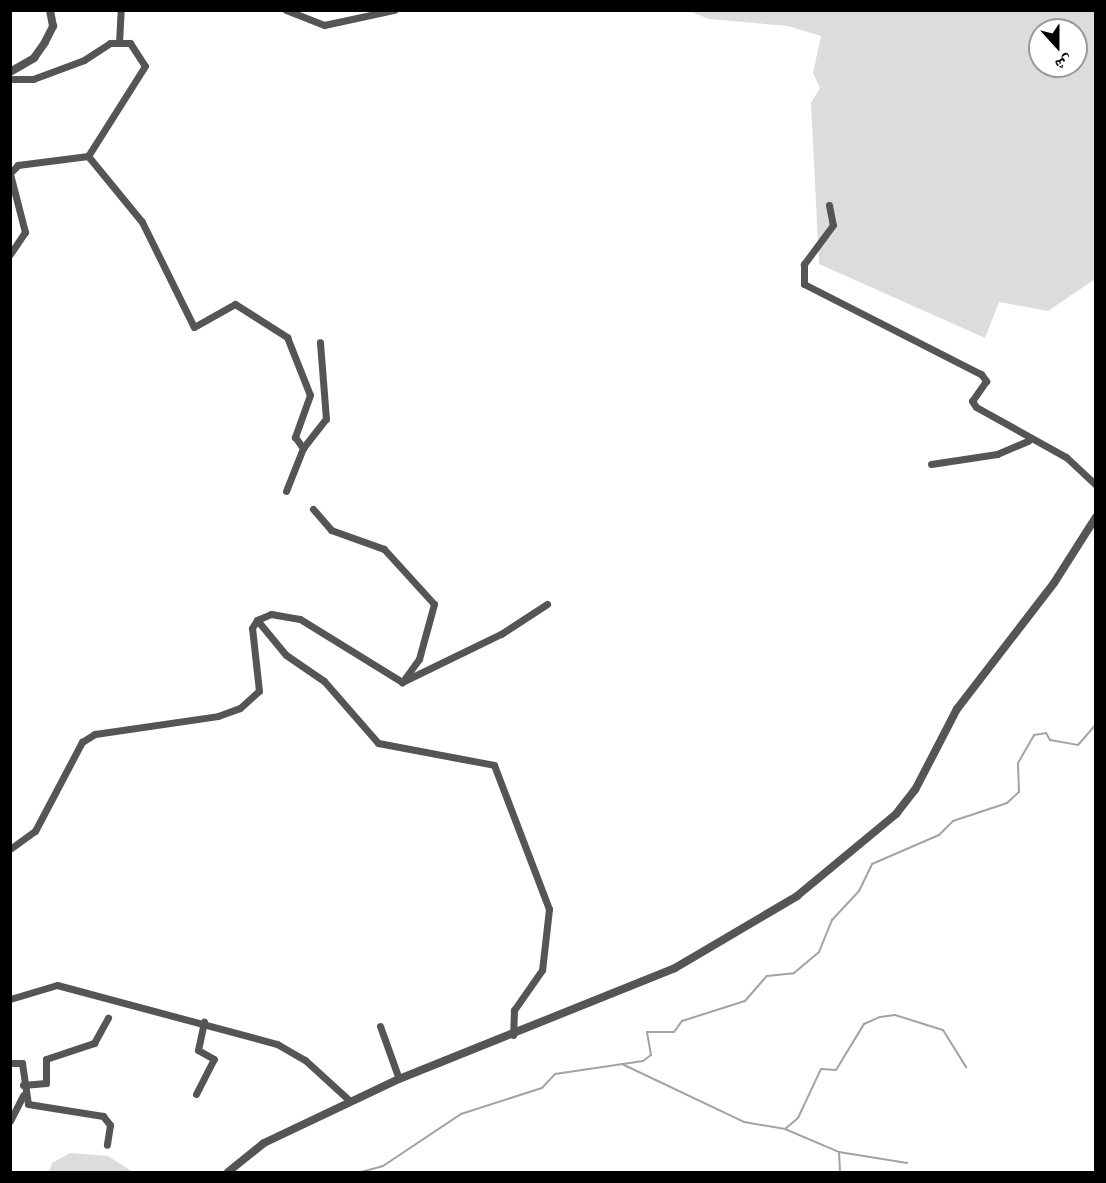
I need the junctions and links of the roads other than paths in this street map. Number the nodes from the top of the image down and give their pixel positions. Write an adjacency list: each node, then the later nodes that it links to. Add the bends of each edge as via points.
1 (50, 10): 6 (street, via 52,26 45,42 34,58)
2 (121, 10): 5 (street)
3 (286, 10): 4 (street, via 324,25)
4 (394, 10)
5 (119, 43): 7 (street, via 33,79); 8 (street, via 130,43 145,66)
6 (10, 72)
7 (10, 79)
8 (88, 156): 9 (street, via 18,165); 14 (street, via 142,222 194,327 235,304 287,337 310,395 295,437)
9 (10, 174): 11 (street, via 25,232)
10 (829, 205): 13 (street, via 833,225 804,264 804,285 981,374 986,381 972,401 976,407)
11 (10, 254)
12 (320, 342): 14 (street, via 326,418)
13 (1028, 441): 15 (street, via 997,454); 16 (street, via 1066,457)
14 (303, 448): 17 (street)
15 (931, 464)
16 (1095, 485)
17 (286, 491)
18 (313, 509): 22 (street, via 331,530 384,549 434,604 419,659)
19 (1095, 517): 28 (street, via 1054,583 957,709 915,790 896,814 797,896 731,936 675,968)
20 (547, 604): 22 (street, via 492,639)
21 (257, 620): 22 (street, via 271,614 300,619); 23 (street, via 252,628 259,691 240,708 218,716 95,734 81,742 35,831); 28 (street, via 286,655 324,681 378,743 407,753 428,749 494,765 549,909 542,970 514,1010)
22 (402, 682)
23 (10, 849)
24 (10, 999): 26 (street, via 57,985)
25 (108, 1018): 31 (street, via 94,1043 46,1059 46,1083)
26 (204, 1022): 32 (street, via 198,1050 214,1059); 34 (street, via 278,1044 304,1060)
27 (380, 1026): 30 (street)
28 (513, 1035): 30 (street)
29 (10, 1063): 31 (street, via 22,1063)
30 (399, 1079): 34 (street)
31 (23, 1085): 33 (street)
32 (196, 1094)
33 (23, 1095): 35 (street); 36 (street, via 28,1104 103,1116 110,1125)
34 (350, 1101): 37 (street, via 264,1143)
35 (10, 1121)
36 (107, 1145)
37 (228, 1173)

